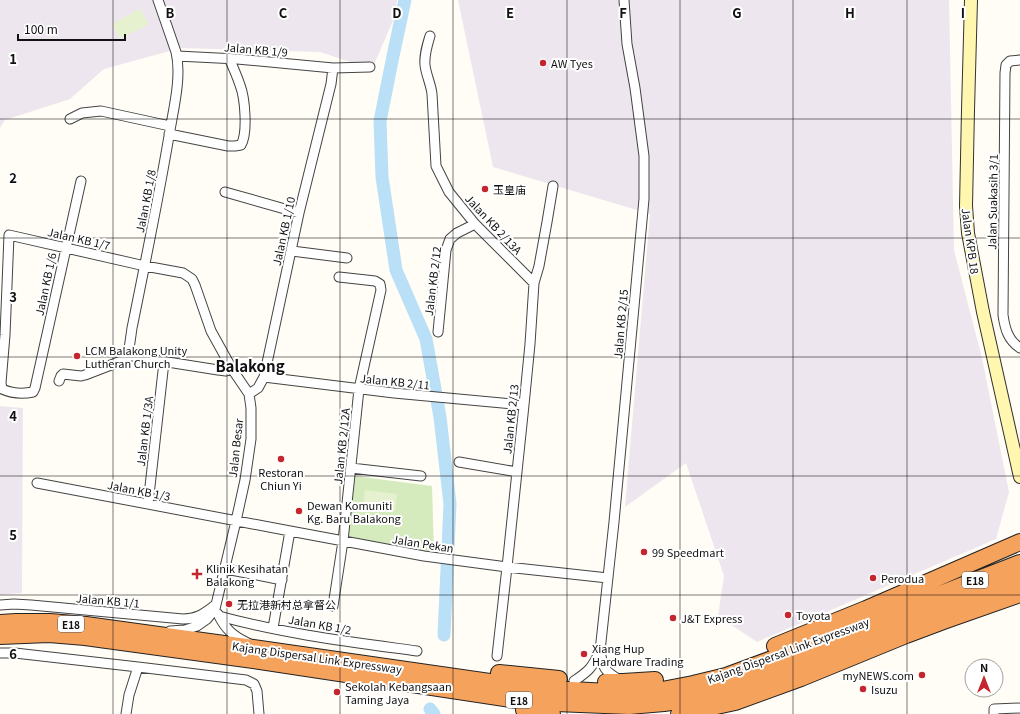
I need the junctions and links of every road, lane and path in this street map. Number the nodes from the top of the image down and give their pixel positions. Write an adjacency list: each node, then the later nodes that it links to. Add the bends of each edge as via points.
1 (158, 0): 5 (street, Jalan KB 1/8)
2 (624, 0): 49 (street, Jalan KB 2/15, via 627,44 644,156 644,199)
3 (971, 0): 38 (street, Jalan KPB 18, via 966,199 968,233)
4 (430, 36): 16 (street, Jalan KB 2/13A, via 425,66 432,94 436,166 449,192)
5 (177, 56): 6 (street, Jalan KB 1/9); 11 (street, Jalan KB 1/8, via 178,79)
6 (229, 58): 9 (street, Jalan KB 1/9); 11 (street, via 244,97 245,132 242,145 228,146)
7 (1020, 60): 24 (street, Jalan Suakasih 3/1, via 1010,61 1006,65 1005,73 1003,315 1008,335 1013,344)
8 (370, 67): 9 (street, Jalan KB 1/9)
9 (333, 68): 15 (street, Jalan KB 1/10)
10 (70, 119): 11 (street, via 82,113 100,111)
11 (170, 130): 20 (street, Jalan KB 1/8)
12 (80, 181): 17 (street, Jalan KB 1/6)
13 (552, 186): 22 (street, Jalan KB 2/13)
14 (225, 192): 15 (street)
15 (299, 213): 18 (street, Jalan KB 1/10)
16 (475, 224): 22 (street, Jalan KB 2/13A); 23 (street, Jalan KB 2/12, via 450,239 446,250)
17 (65, 247): 20 (street, Jalan KB 1/7); 31 (street, Jalan KB 1/6); 31 (street, Jalan KB 1/7, via 9,235 5,335 0,383 2,389 7,391)
18 (292, 251): 19 (street); 28 (street, Jalan KB 1/10)
19 (348, 258)
20 (144, 266): 25 (street, Jalan KB 1/8); 27 (street, Jalan Besar, via 183,273 192,279 211,331)
21 (340, 277): 30 (street, Jalan KB 2/12A, via 376,281 380,284 381,290)
22 (534, 283): 33 (street, Jalan KB 2/13)
23 (438, 332)
24 (1020, 348)
25 (130, 352): 26 (street, via 136,357); 29 (street, via 124,360 81,376 63,374)
26 (164, 362): 27 (street, via 226,371); 40 (street, Jalan KB 1/3A)
27 (232, 369): 32 (street, Jalan Besar)
28 (264, 377): 30 (street, Jalan KB 2/11); 32 (street, Jalan KB 1/10, via 258,388)
29 (59, 381)
30 (359, 389): 33 (street, Jalan KB 2/11); 35 (street, Jalan KB 2/12A)
31 (33, 392)
32 (249, 394): 41 (street, Jalan Besar, via 250,439)
33 (524, 405): 36 (street, Jalan KB 2/13)
34 (459, 462): 36 (street)
35 (351, 468): 37 (street); 43 (street, Jalan KB 2/12A)
36 (517, 472): 47 (street, Jalan KB 2/13)
37 (420, 476)
38 (1020, 477)
39 (37, 483): 40 (street, Jalan KB 1/3)
40 (148, 504): 41 (street, Jalan KB 1/3)
41 (236, 521): 42 (street, Jalan Pekan); 48 (street, Jalan Besar)
42 (290, 531): 43 (street, Jalan Pekan); 51 (street)
43 (343, 541): 47 (street, Jalan Pekan, via 424,556); 55 (street, Jalan KB 2/12A)
44 (1020, 542): 69 (highway, via 759,652 689,674 660,680)
45 (1020, 550): 53 (highway, via 945,584)
46 (1020, 563): 53 (highway, Kajang Dispersal Link Expressway / E18)
47 (508, 567): 49 (street, Jalan Pekan); 65 (street, Jalan KB 2/13)
48 (226, 569): 51 (street); 56 (street, Jalan Besar)
49 (608, 578): 62 (street, Jalan KB 2/15)
50 (1020, 578): 70 (highway, Kajang Dispersal Link Expressway / E18, via 799,663 695,698 629,706 531,702)
51 (282, 580): 58 (street)
52 (1020, 594): 76 (highway, via 939,622 735,702)
53 (929, 598): 67 (highway, Kajang Dispersal Link Expressway / E18, via 726,676 662,690 629,693 532,688)
54 (0, 605): 56 (street, Jalan KB 1/1, via 30,604 183,619 192,619)
55 (333, 606)
56 (217, 610): 58 (street, Jalan KB 1/2, via 235,620); 59 (street, Jalan Besar, via 207,620 185,630); 61 (street, via 233,635)
57 (0, 623): 59 (highway, Kajang Dispersal Link Expressway / E18, via 50,622)
58 (273, 628): 63 (street, Jalan KB 1/2, via 308,636)
59 (141, 632): 61 (highway, Kajang Dispersal Link Expressway / E18)
60 (0, 636): 70 (highway, Kajang Dispersal Link Expressway / E18, via 49,634 85,637)
61 (260, 649): 67 (highway, Kajang Dispersal Link Expressway / E18)
62 (600, 651): 68 (street, Jalan KB 2/15, via 593,665); 69 (street, Jalan KB 2/15, via 603,666)
63 (417, 652)
64 (0, 653): 66 (street)
65 (497, 656)
66 (138, 666): 73 (street); 74 (street, via 246,680 254,684 257,691)
67 (394, 669): 68 (highway, via 435,666)
68 (574, 681): 69 (highway)
69 (623, 682)
70 (494, 696): 75 (highway, via 513,707)
71 (1020, 708): 72 (street)
72 (994, 712)
73 (126, 714)
74 (259, 714)
75 (552, 714)
76 (679, 714)

